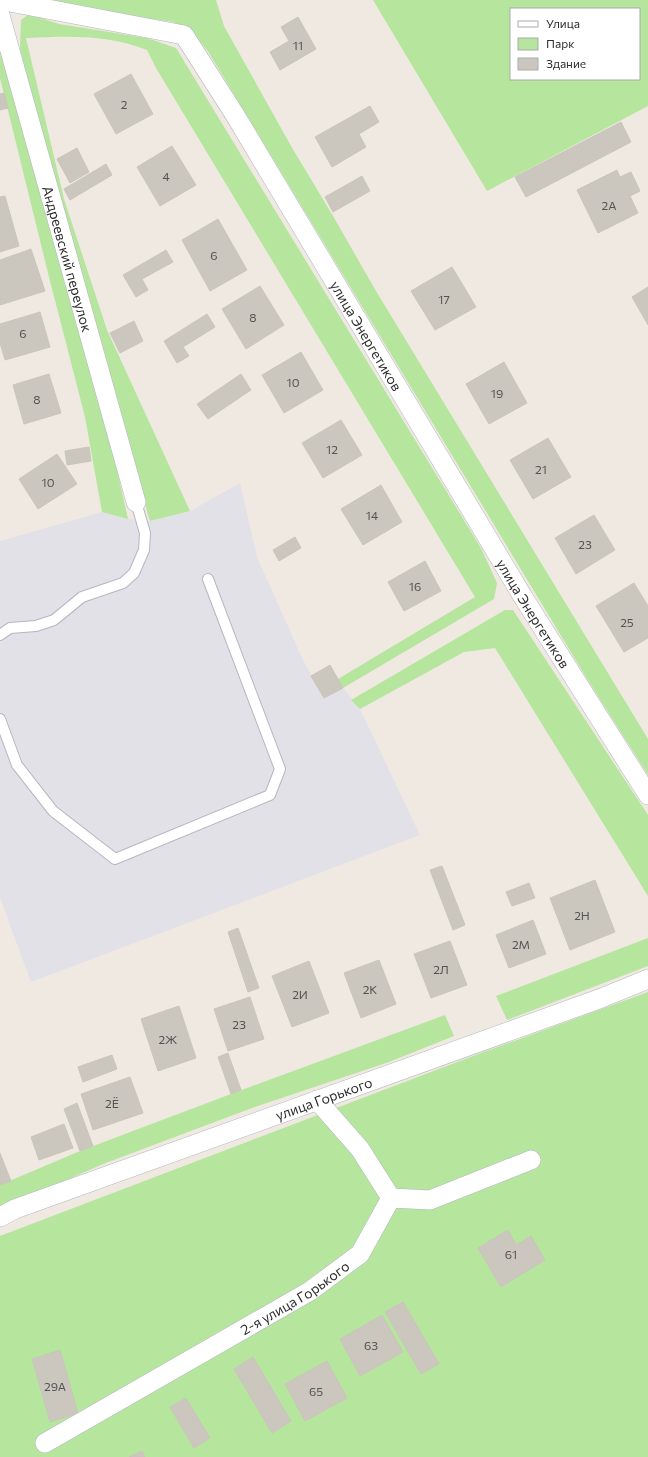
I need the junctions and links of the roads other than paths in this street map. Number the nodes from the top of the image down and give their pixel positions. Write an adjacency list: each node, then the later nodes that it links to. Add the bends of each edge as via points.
1 (0, 0): 7 (street, улица Энергетиков, via 184,35 235,115 519,590)
2 (0, 15): 3 (street, Андреевский переулок)
3 (136, 502): 5 (lane, via 145,533 144,550 134,573 123,583 82,597 54,620 36,626 10,628)
4 (208, 579): 6 (lane, via 280,769 270,795 115,859 53,811 17,765)
5 (0, 635)
6 (0, 718)
7 (648, 796)
8 (648, 979): 9 (street, улица Горького)
9 (317, 1100): 11 (street, via 360,1149); 12 (street, улица Горького, via 15,1209)
10 (531, 1160): 11 (street, via 430,1200)
11 (391, 1198): 13 (street, 2-я улица Горького, via 360,1254 310,1291)
12 (0, 1217)
13 (44, 1443)

